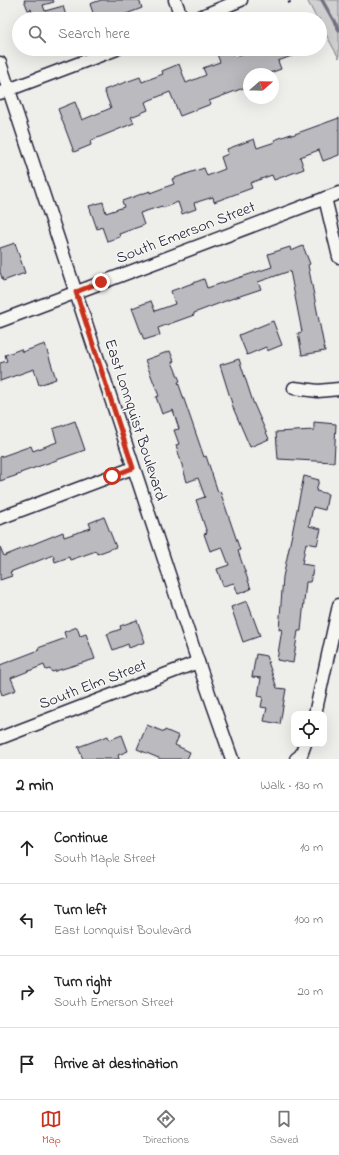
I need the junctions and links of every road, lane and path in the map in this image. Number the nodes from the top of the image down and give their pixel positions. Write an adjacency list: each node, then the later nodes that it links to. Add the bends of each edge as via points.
1 (175, 0): 5 (street)
2 (241, 0): 6 (street)
3 (294, 0): 4 (path)
4 (288, 2)
5 (179, 12)
6 (212, 12)
7 (99, 56): 9 (street)
8 (0, 63): 9 (street, East Lonnquist Boulevard)
9 (4, 92): 13 (street, East Lonnquist Boulevard)
10 (339, 193): 11 (street, South Emerson Street)
11 (325, 198): 12 (street); 13 (street, South Emerson Street)
12 (339, 257)
13 (76, 292): 14 (street, South Emerson Street); 17 (street, East Lonnquist Boulevard)
14 (0, 321)
15 (294, 388): 16 (street, via 318,392)
16 (339, 389)
17 (133, 468): 18 (street); 20 (street, East Lonnquist Boulevard)
18 (0, 518)
19 (339, 605): 21 (street)
20 (198, 662): 22 (street, South Elm Street); 24 (street, East Lonnquist Boulevard)
21 (316, 711)
22 (0, 738)
23 (304, 747): 25 (street)
24 (232, 759)
25 (296, 759)

